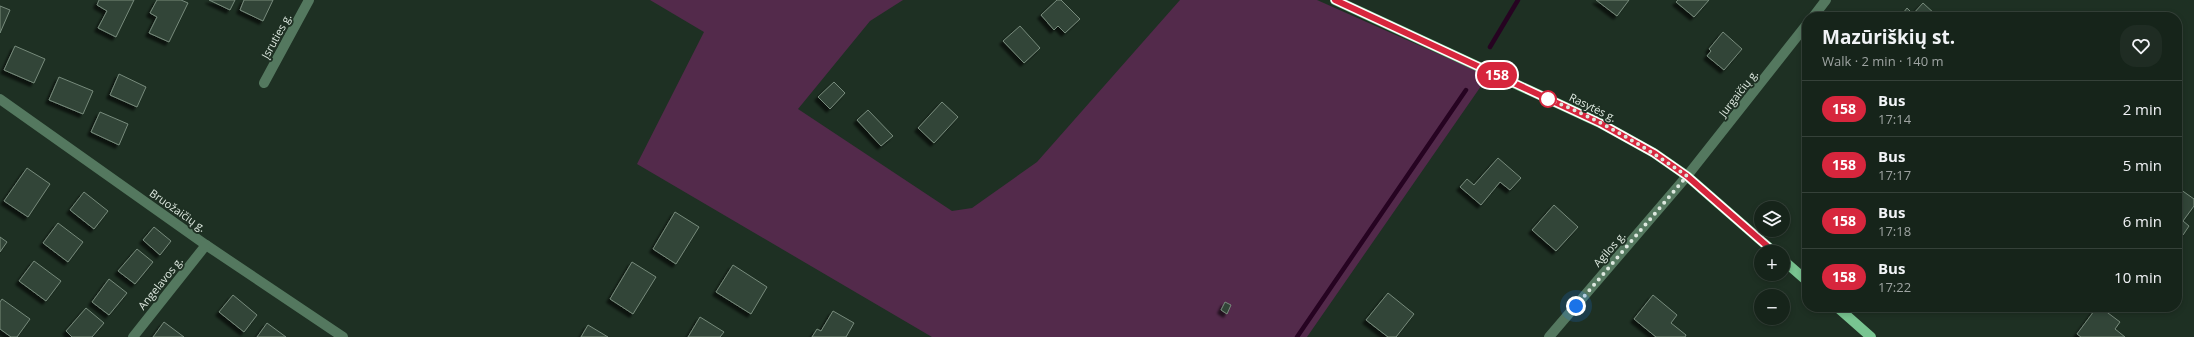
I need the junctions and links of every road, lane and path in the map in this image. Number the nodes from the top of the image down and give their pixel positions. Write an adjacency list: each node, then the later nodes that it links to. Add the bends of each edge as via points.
1 (309, 0): 6 (street, Įsruties g.)
2 (1335, 0): 8 (main road, Rasytės g., via 1600,123 1654,153)
3 (1826, 0): 4 (street)
4 (1817, 12)
5 (1802, 30): 8 (street, Jurgaičių g.)
6 (264, 83)
7 (0, 99): 9 (street, Bruožaičių g.)
8 (1687, 176): 10 (main road, Rasytės g.); 16 (street, Agilos g.)
9 (206, 245): 14 (street, Angelavos g.); 15 (street, Bruožaičių g.)
10 (1766, 245)
11 (1790, 266): 12 (main road)
12 (1802, 277)
13 (1843, 312): 17 (main road)
14 (133, 337)
15 (343, 337)
16 (1549, 337)
17 (1871, 337)

